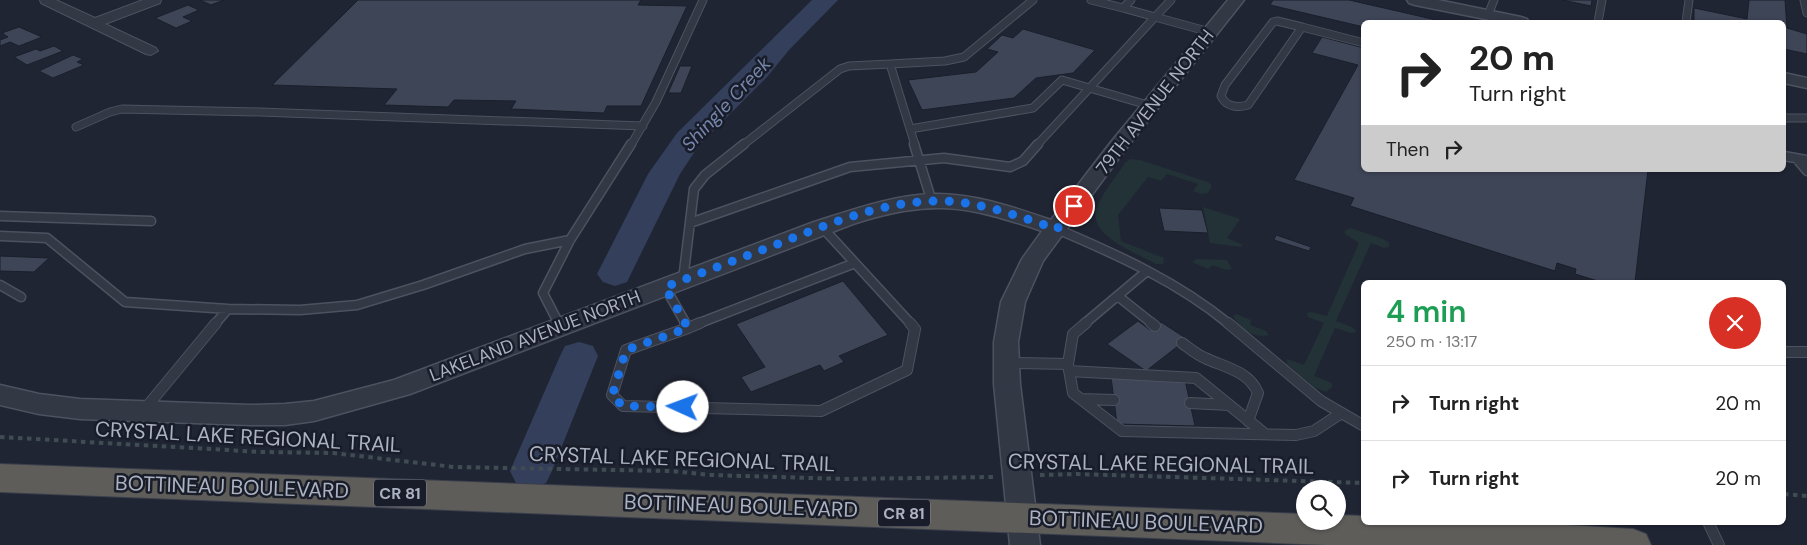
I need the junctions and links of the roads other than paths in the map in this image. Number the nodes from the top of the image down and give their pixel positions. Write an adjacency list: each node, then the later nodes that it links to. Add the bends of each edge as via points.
1 (46, 0): 21 (street)
2 (155, 0): 21 (street)
3 (703, 0): 33 (lane)
4 (1033, 0): 26 (lane, via 964,57 945,62)
5 (1092, 0): 14 (lane)
6 (1131, 0): 14 (lane)
7 (1171, 0): 17 (lane)
8 (1236, 0): 23 (street, 79TH AVENUE NORTH)
9 (1416, 0): 16 (street)
10 (1494, 0): 16 (lane)
11 (1602, 0): 19 (lane)
12 (1689, 0): 20 (lane)
13 (1804, 0): 15 (lane)
14 (1123, 8): 17 (lane)
15 (1807, 13)
16 (1488, 15): 18 (street)
17 (1155, 17): 23 (lane); 29 (lane)
18 (1512, 20)
19 (1598, 20)
20 (1686, 20)
21 (95, 23): 25 (street)
22 (1302, 28): 22 (lane, via 1248,105 1236,107 1222,101 1225,85 1273,22); 24 (lane)
23 (1210, 32): 30 (street, 79TH AVENUE NORTH)
24 (1361, 42)
25 (151, 51)
26 (890, 64): 35 (lane); 44 (lane, via 840,69 705,175 694,189)
27 (1786, 78): 28 (street)
28 (1807, 82)
29 (1090, 88): 30 (lane); 35 (lane, via 1062,80 1033,108); 37 (lane, via 1023,161 1010,167)
30 (1151, 106): 46 (street, 79TH AVENUE NORTH)
31 (1786, 118): 32 (lane)
32 (1807, 118)
33 (643, 126): 34 (lane, via 122,109); 48 (lane)
34 (76, 127)
35 (910, 129): 37 (lane)
36 (1786, 156): 38 (lane)
37 (919, 158): 41 (lane); 44 (lane, via 850,167)
38 (1797, 159): 39 (lane); 40 (lane)
39 (1807, 160)
40 (1807, 171)
41 (932, 202): 45 (street, LAKELAND AVENUE NORTH, via 882,208); 46 (street, LAKELAND AVENUE NORTH, via 979,206)
42 (0, 216): 43 (lane)
43 (151, 221)
44 (690, 223): 51 (lane)
45 (822, 227): 49 (lane); 51 (street, LAKELAND AVENUE NORTH)
46 (1057, 229): 50 (lane); 62 (street, 79TH AVENUE NORTH, via 1033,260 1012,302)
47 (0, 236): 55 (lane, via 47,238 125,302)
48 (570, 240): 55 (lane, via 525,249 356,305 300,310); 57 (lane, via 543,293)
49 (855, 263): 58 (lane); 58 (lane, via 915,329 907,370 821,411 623,406 612,396 626,350)
50 (1147, 270): 54 (lane); 70 (lane, via 1203,304 1322,403)
51 (674, 284): 57 (street, LAKELAND AVENUE NORTH); 58 (lane)
52 (0, 285): 53 (lane)
53 (22, 297)
54 (1119, 297): 56 (lane); 63 (lane, via 1075,332 1071,338)
55 (228, 309): 69 (lane)
56 (1156, 326)
57 (560, 327): 69 (street, LAKELAND AVENUE NORTH, via 401,387 302,413 251,415)
58 (688, 328)
59 (1182, 343): 71 (lane, via 1254,383 1258,393)
60 (1786, 352): 61 (lane)
61 (1807, 352)
62 (1006, 362): 63 (lane); 76 (street, 79TH AVENUE NORTH)
63 (1069, 368): 65 (lane, via 1073,393); 68 (lane, via 1196,378)
64 (0, 395): 69 (street, LAKELAND AVENUE NORTH, via 60,407)
65 (1081, 399): 66 (lane); 73 (lane, via 1122,430)
66 (1114, 400)
67 (1190, 403): 68 (lane)
68 (1229, 405): 71 (lane)
69 (144, 410)
70 (1340, 414): 72 (lane); 73 (lane, via 1314,431 1296,435)
71 (1248, 421): 73 (lane)
72 (1361, 424)
73 (1265, 434)
74 (0, 478): 76 (highway, BOTTINEAU BOULEVARD / CR 81)
75 (1709, 525): 78 (lane)
76 (1024, 531): 77 (highway, BOTTINEAU BOULEVARD / CR 81, via 1462,535)
77 (1632, 545)
78 (1719, 545)

